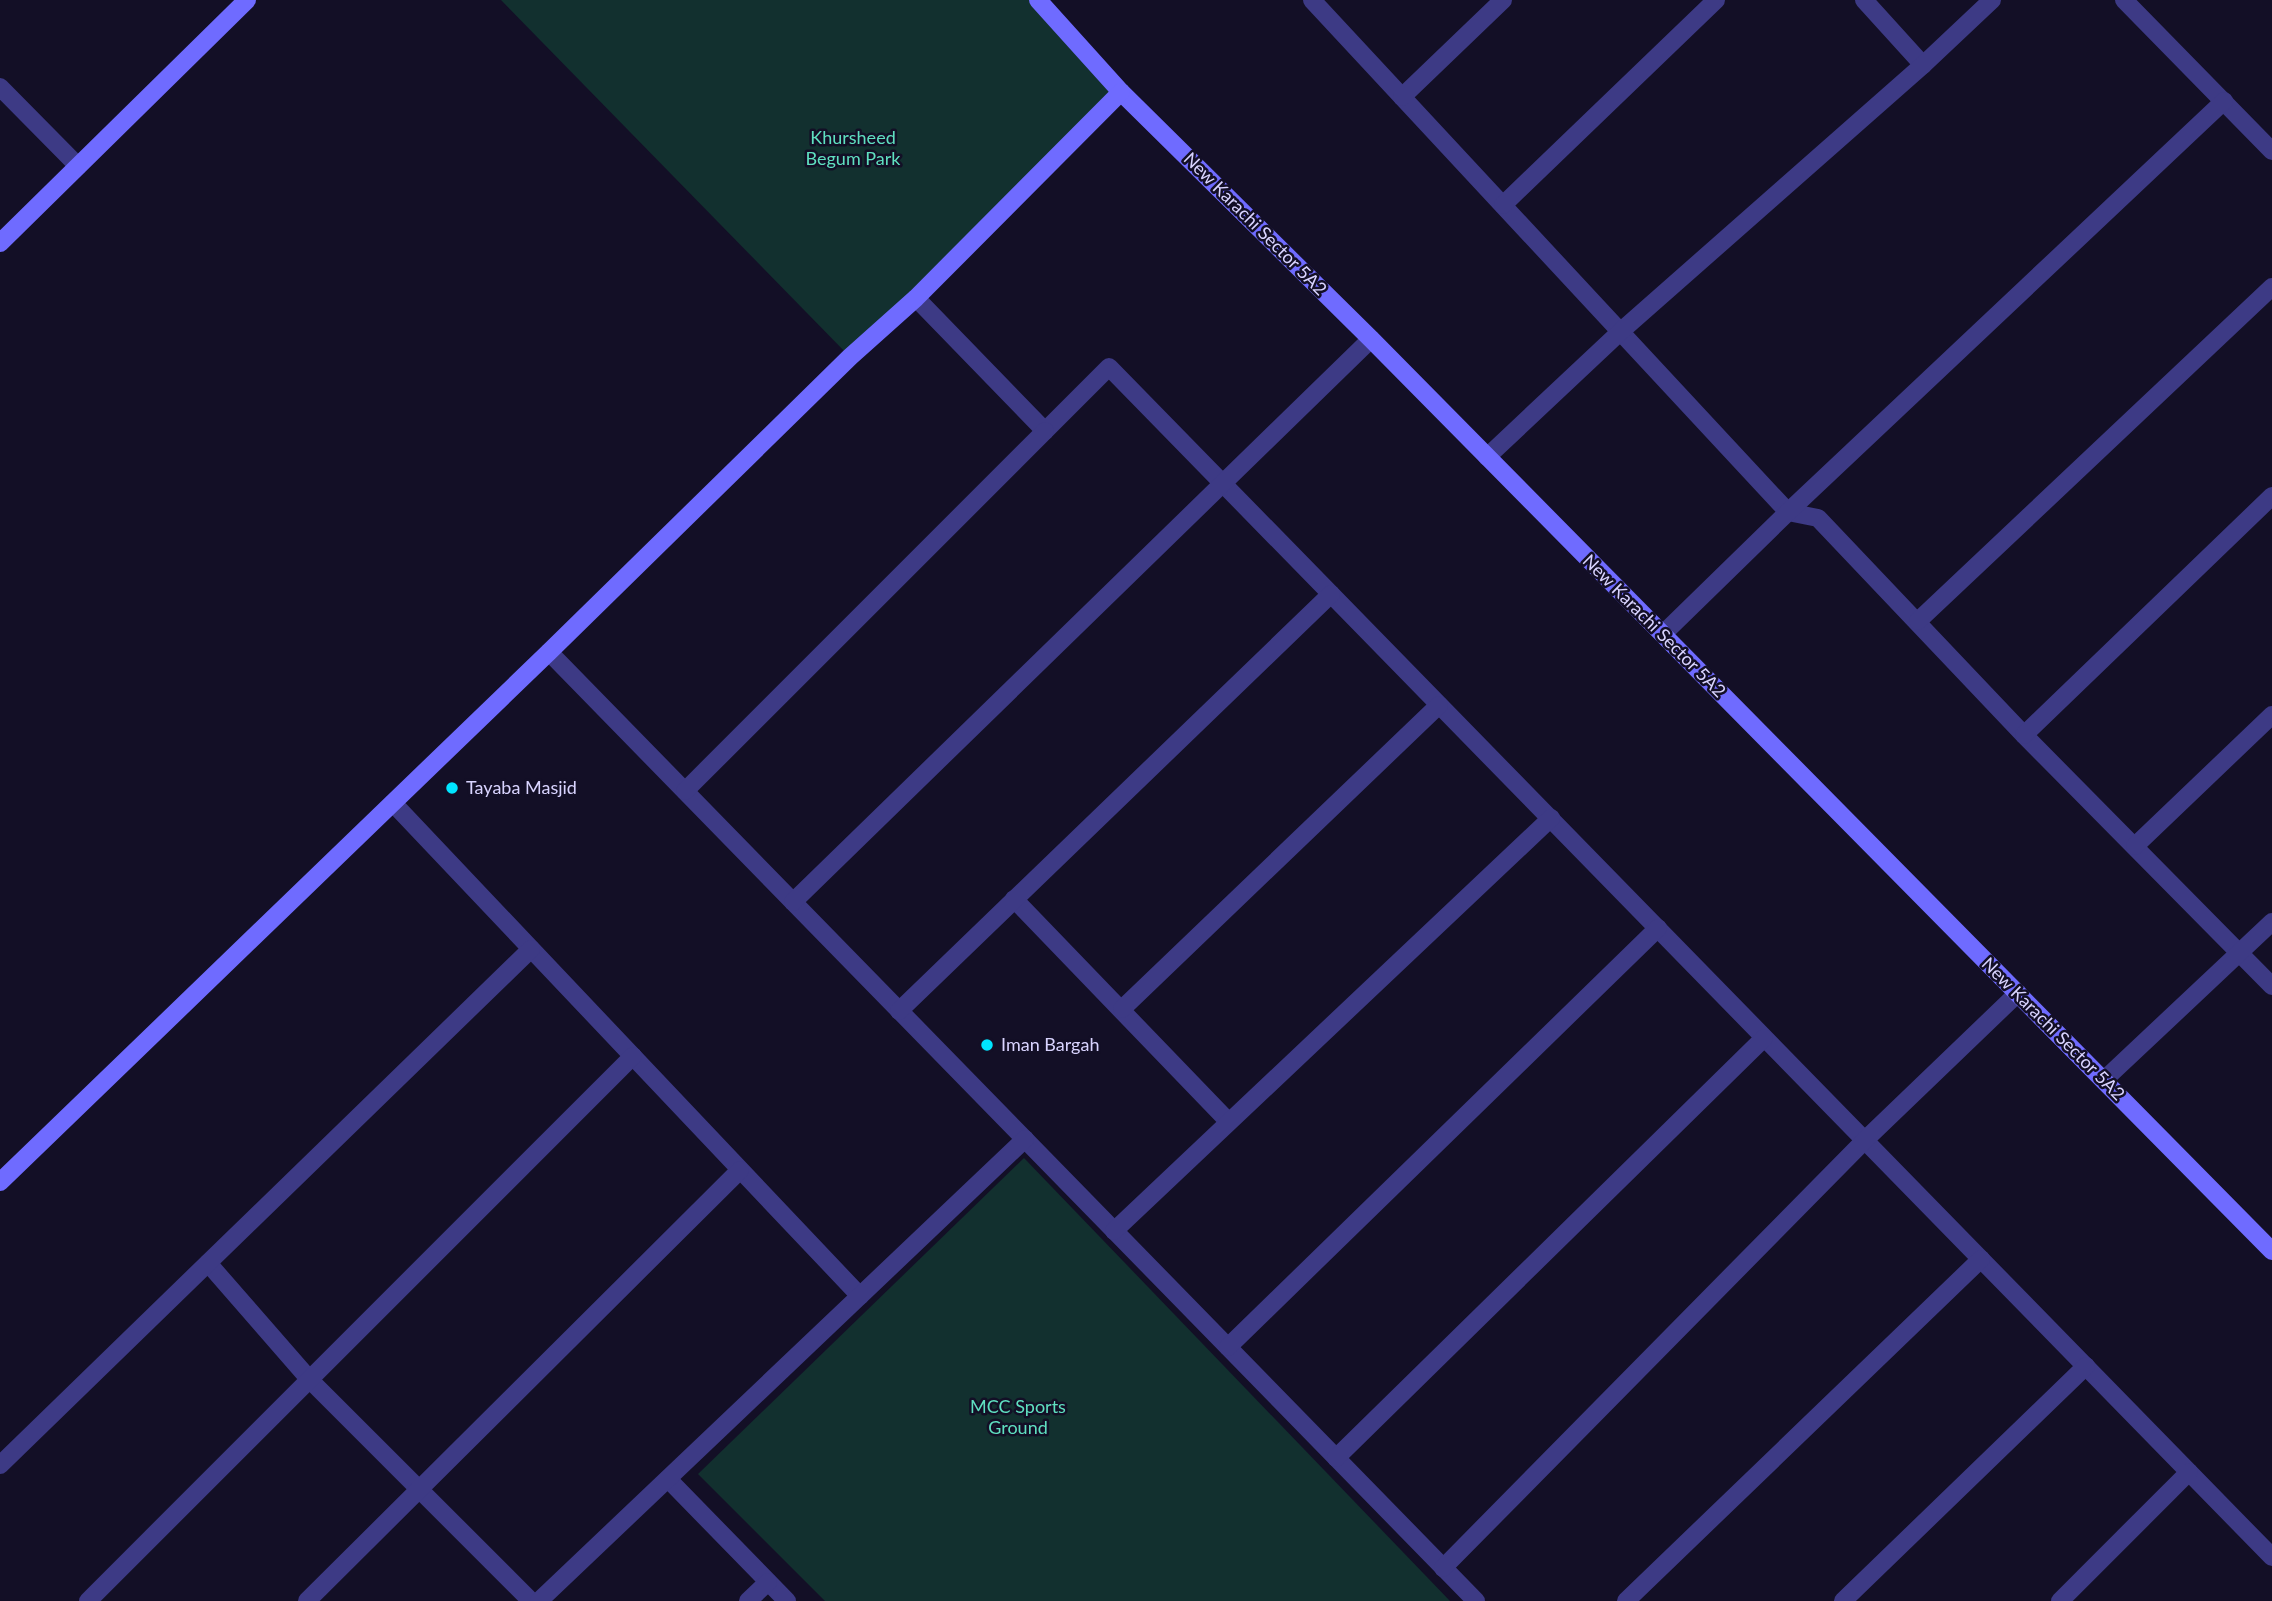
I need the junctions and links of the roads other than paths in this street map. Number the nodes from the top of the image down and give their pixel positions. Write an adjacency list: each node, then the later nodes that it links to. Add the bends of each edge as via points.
1 (247, 0): 15 (street)
2 (1312, 0): 12 (street)
3 (1503, 0): 12 (street)
4 (1716, 0): 16 (street)
5 (1864, 0): 9 (street)
6 (1992, 0): 9 (street)
7 (2124, 0): 13 (street)
8 (1046, 3): 11 (street, New Karachi Sector 5A2)
9 (1923, 65): 20 (street)
10 (0, 87): 15 (street)
11 (1121, 92): 19 (street); 21 (street, New Karachi Sector 5A2)
12 (1402, 97): 16 (street)
13 (2224, 101): 14 (street); 26 (street)
14 (2272, 151)
15 (78, 166): 17 (street)
16 (1503, 205): 20 (street)
17 (0, 243)
18 (2272, 287): 28 (street)
19 (916, 298): 22 (street); 30 (street)
20 (1620, 332): 23 (street); 26 (street)
21 (1371, 339): 23 (street, New Karachi Sector 5A2); 24 (street)
22 (1045, 431): 24 (street, via 1109,367); 34 (street)
23 (1487, 457): 29 (street, New Karachi Sector 5A2)
24 (1223, 484): 27 (street); 39 (street)
25 (2272, 496): 33 (street)
26 (1788, 512): 28 (street, via 1818,518); 29 (street)
27 (1331, 594): 31 (street); 38 (street)
28 (1918, 621): 33 (street)
29 (1663, 634): 45 (street, New Karachi Sector 5A2)
30 (549, 652): 34 (street); 35 (street)
31 (1439, 705): 36 (street); 46 (street)
32 (2272, 715): 37 (street)
33 (2024, 735): 37 (street)
34 (685, 791): 39 (street)
35 (393, 803): 42 (street); 55 (street)
36 (1550, 818): 41 (street); 51 (street)
37 (2135, 846): 43 (street)
38 (1014, 899): 46 (street); 47 (street)
39 (793, 902): 47 (street)
40 (2272, 922): 43 (street)
41 (1658, 928): 48 (street); 61 (street)
42 (531, 949): 49 (street); 59 (street)
43 (2239, 953): 44 (street); 50 (street)
44 (2272, 986)
45 (2018, 993): 50 (street, New Karachi Sector 5A2); 53 (street)
46 (1122, 1009): 51 (street)
47 (899, 1010): 52 (street)
48 (1764, 1038): 53 (street); 64 (street)
49 (633, 1056): 54 (street); 63 (street)
50 (2104, 1080): 57 (street, New Karachi Sector 5A2)
51 (1228, 1121): 56 (street)
52 (1025, 1139): 56 (street); 60 (street)
53 (1865, 1140): 58 (street); 70 (street)
54 (740, 1170): 60 (street); 68 (street)
55 (0, 1182)
56 (1114, 1231): 61 (street)
57 (2272, 1251)
58 (1981, 1259): 62 (street); 79 (street)
59 (208, 1263): 63 (street); 65 (street)
60 (860, 1296): 67 (street)
61 (1228, 1347): 64 (street)
62 (2086, 1366): 66 (street); 80 (street)
63 (310, 1380): 68 (street); 72 (street)
64 (1336, 1458): 70 (street)
65 (0, 1465)
66 (2189, 1472): 69 (street); 81 (street)
67 (668, 1479): 71 (street); 75 (street)
68 (418, 1490): 73 (street); 74 (street)
69 (2272, 1557)
70 (1443, 1568): 78 (street)
71 (768, 1581): 76 (street); 77 (street)
72 (88, 1601)
73 (307, 1601)
74 (531, 1601)
75 (539, 1601)
76 (748, 1601)
77 (787, 1601)
78 (1476, 1601)
79 (1626, 1601)
80 (1843, 1601)
81 (2060, 1601)

